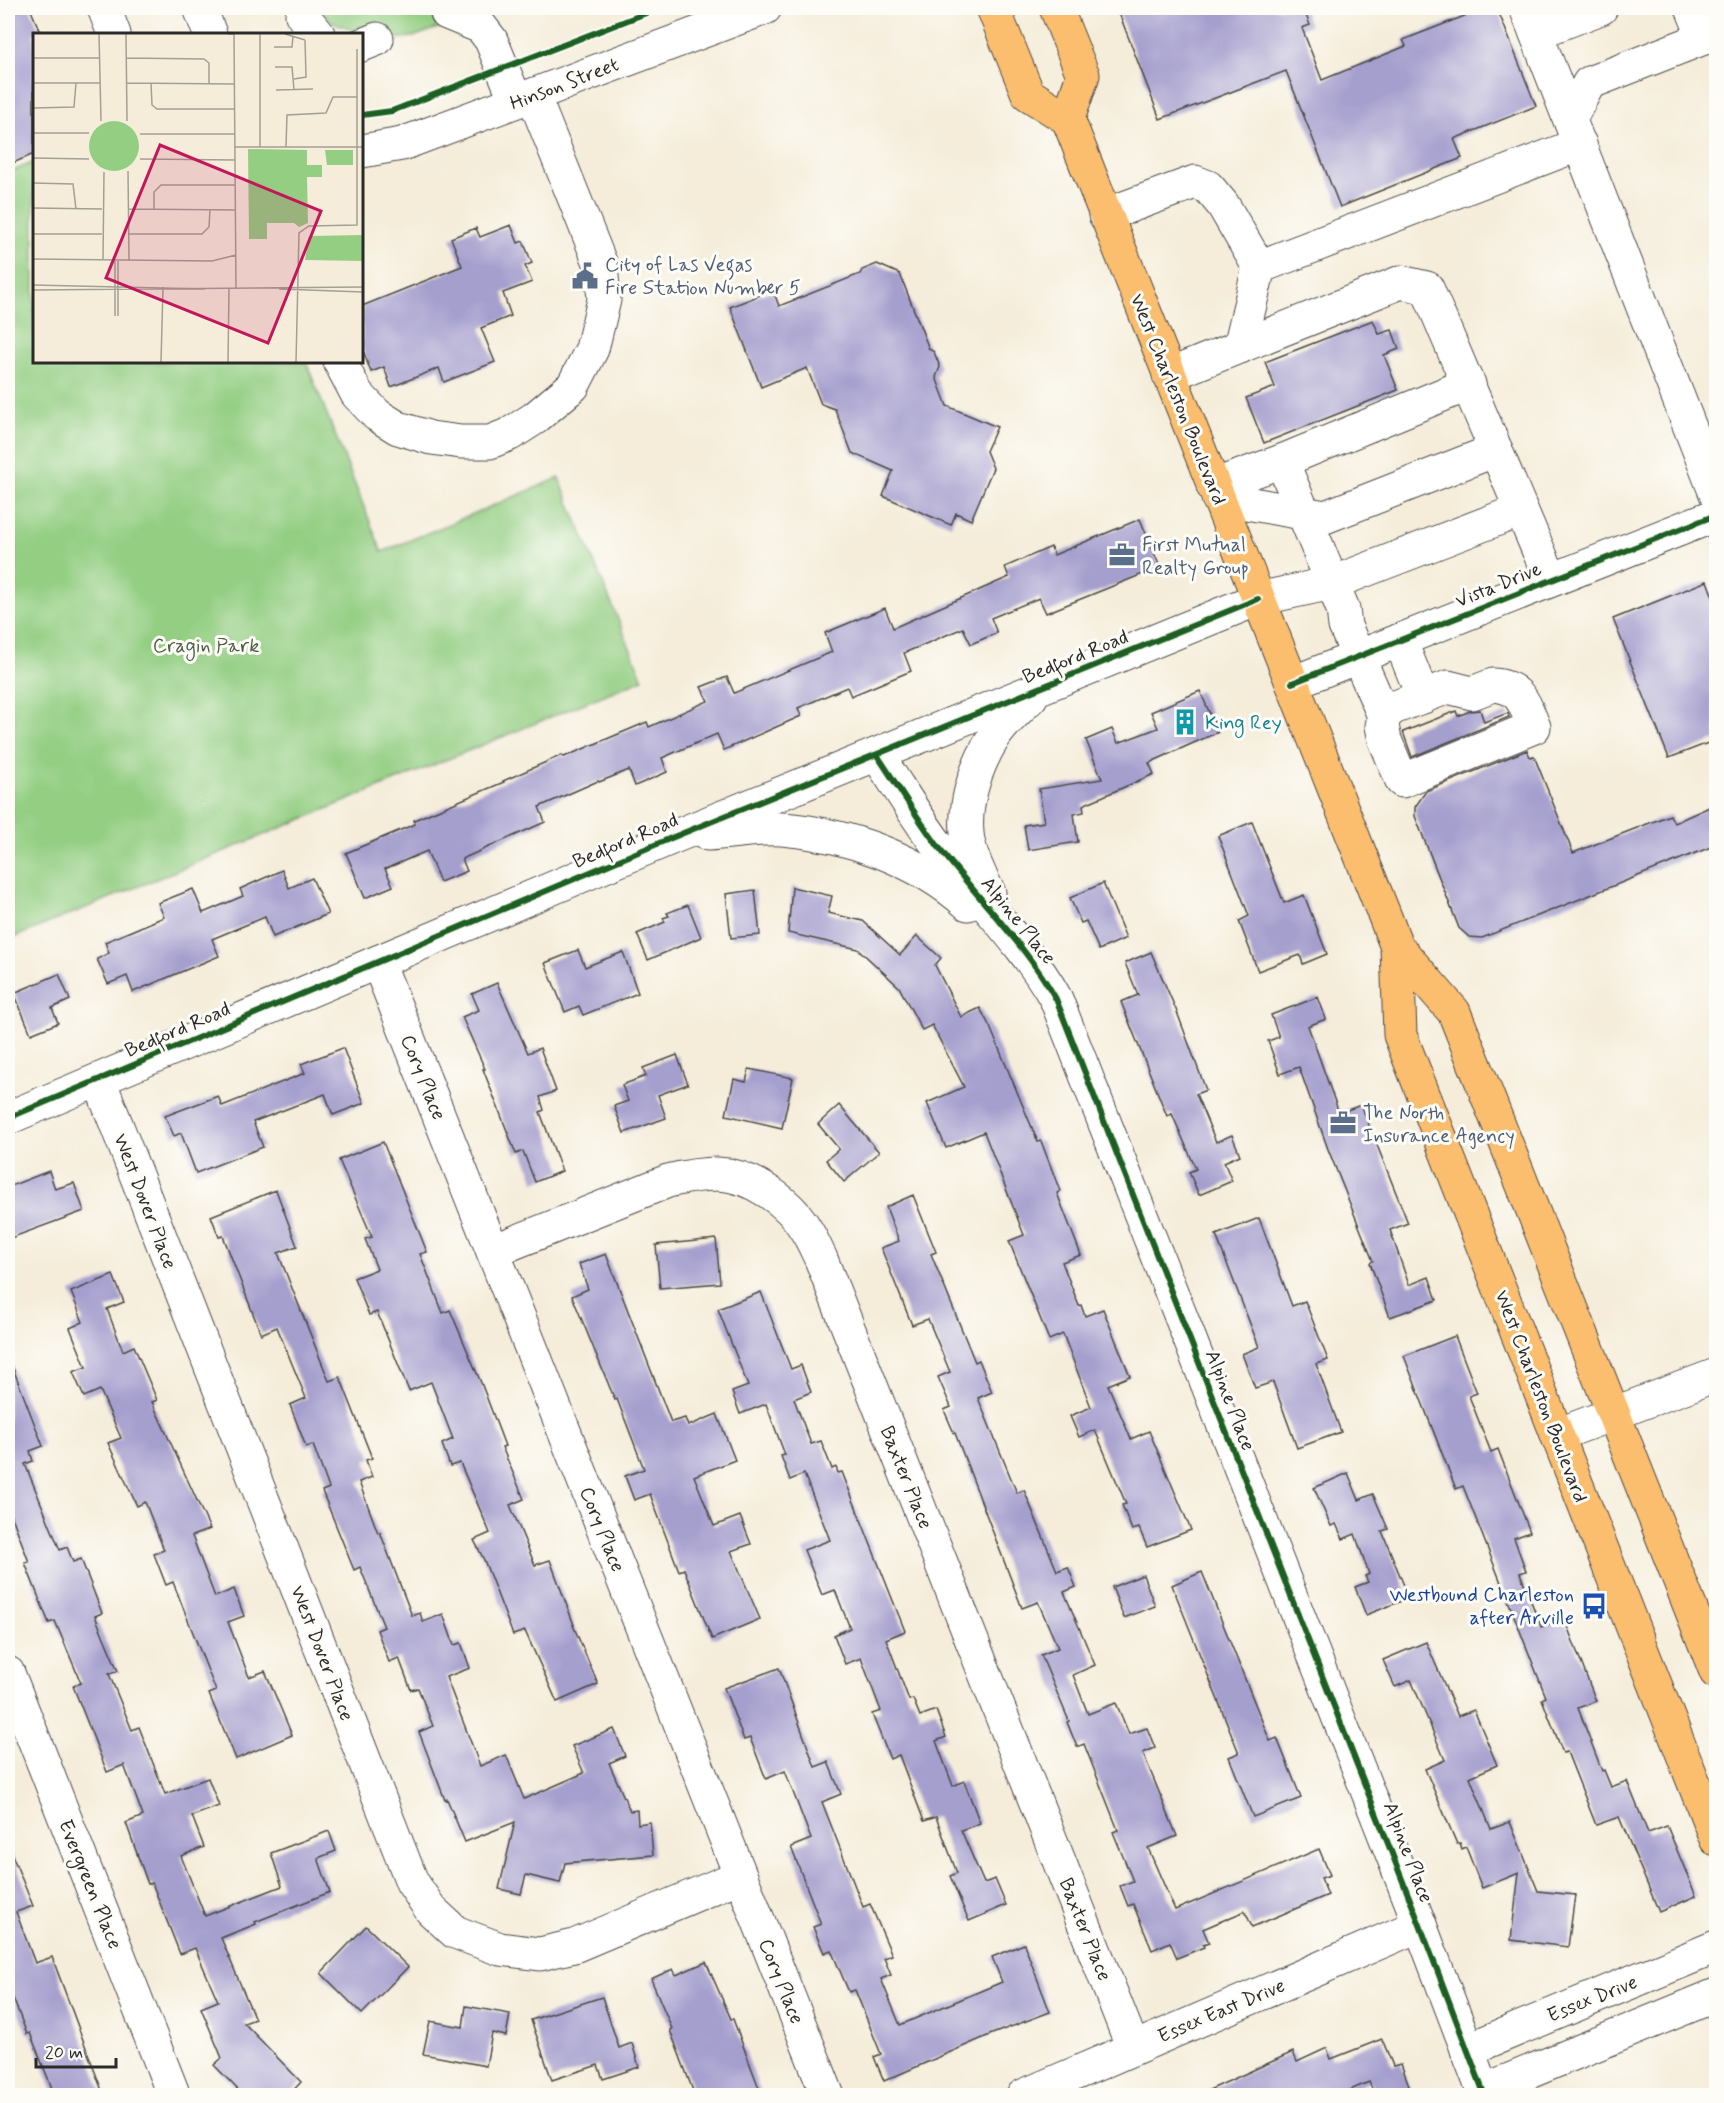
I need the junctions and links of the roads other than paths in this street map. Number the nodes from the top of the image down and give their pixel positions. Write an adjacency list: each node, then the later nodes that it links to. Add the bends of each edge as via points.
1 (104, 8): 11 (street)
2 (200, 8): 12 (street)
3 (765, 8): 9 (street, Hinson Street)
4 (993, 8): 14 (main road, via 1028,94)
5 (1056, 8): 14 (main road, via 1083,75)
6 (1601, 8): 10 (street)
7 (1692, 8): 15 (street, via 1704,38 1589,83)
8 (447, 13): 13 (street, via 481,27)
9 (724, 14): 13 (street, Hinson Street)
10 (1531, 20): 15 (street)
11 (114, 33)
12 (210, 33)
13 (524, 98): 16 (street, Hinson Street, via 402,144); 20 (street, via 601,266 604,300 592,349 573,386 510,434 490,442 461,442 398,428 377,415 357,394)
14 (1068, 119): 17 (main road, West Charleston Boulevard)
15 (1575, 132): 18 (street); 26 (street)
16 (363, 151)
17 (1106, 215): 18 (street, via 1195,182 1208,186); 21 (main road, West Charleston Boulevard)
18 (1260, 267): 19 (street)
19 (1240, 347): 21 (street); 22 (street, via 1401,282 1426,288)
20 (341, 363)
21 (1169, 375): 25 (main road, West Charleston Boulevard)
22 (1469, 384): 23 (street); 24 (street)
23 (1496, 450): 27 (street); 28 (street, via 1325,517)
24 (1282, 461): 25 (street); 28 (street)
25 (1216, 492): 28 (street); 32 (main road, West Charleston Boulevard)
26 (1716, 494)
27 (1521, 510): 30 (street); 31 (street, Bedford Road)
28 (1304, 513): 31 (street)
29 (1716, 514): 30 (street, Vista Drive)
30 (1551, 580): 33 (street, Vista Drive)
31 (1332, 583): 32 (street, Bedford Road); 34 (street)
32 (1258, 598): 35 (main road, West Charleston Boulevard); 36 (street, Bedford Road)
33 (1400, 640): 34 (street, Vista Drive); 37 (street)
34 (1358, 657): 35 (street, Vista Drive); 38 (street)
35 (1292, 683): 41 (main road, West Charleston Boulevard)
36 (1041, 687): 39 (street, Bedford Road); 42 (street, via 995,735 978,765 969,798 967,834 981,880)
37 (1423, 697): 38 (street, via 1393,708); 38 (street, via 1448,687 1472,693 1493,684 1502,685 1522,698 1534,727 1402,781 1385,740)
38 (1384, 716)
39 (877, 755): 40 (street, Bedford Road); 42 (street, Alpine Place, via 940,850)
40 (676, 836): 42 (street, via 781,829 849,842 925,872); 43 (street, Bedford Road)
41 (1397, 947): 48 (main road, West Charleston Boulevard, via 1454,1012); 49 (main road, West Charleston Boulevard, via 1400,1035)
42 (1023, 949): 54 (street, Alpine Place, via 1056,999)
43 (378, 962): 44 (street, Bedford Road); 46 (street, Cory Place)
44 (99, 1080): 45 (street, Bedford Road); 53 (street, West Dover Place, via 412,1882 431,1910 455,1932 479,1942 540,1954 574,1946)
45 (8, 1118)
46 (494, 1251): 53 (street, Cory Place); 57 (street, Baxter Place, via 668,1181 691,1176 720,1174 740,1178 786,1206 806,1228)
47 (1716, 1375): 48 (street)
48 (1614, 1414): 49 (street); 50 (main road, West Charleston Boulevard)
49 (1557, 1436): 52 (main road, West Charleston Boulevard)
50 (1716, 1672)
51 (8, 1673): 60 (street, Evergreen Place)
52 (1716, 1839)
53 (741, 1876): 61 (street, Cory Place)
54 (1420, 1925): 57 (street, Essex East Drive); 58 (street, Alpine Place)
55 (1716, 1947): 58 (street, Essex Drive)
56 (1716, 1995): 59 (street)
57 (1133, 2049): 62 (street, Essex East Drive)
58 (1467, 2050): 59 (street, Alpine Place)
59 (1484, 2093)
60 (174, 2096)
61 (828, 2096)
62 (1023, 2096)

